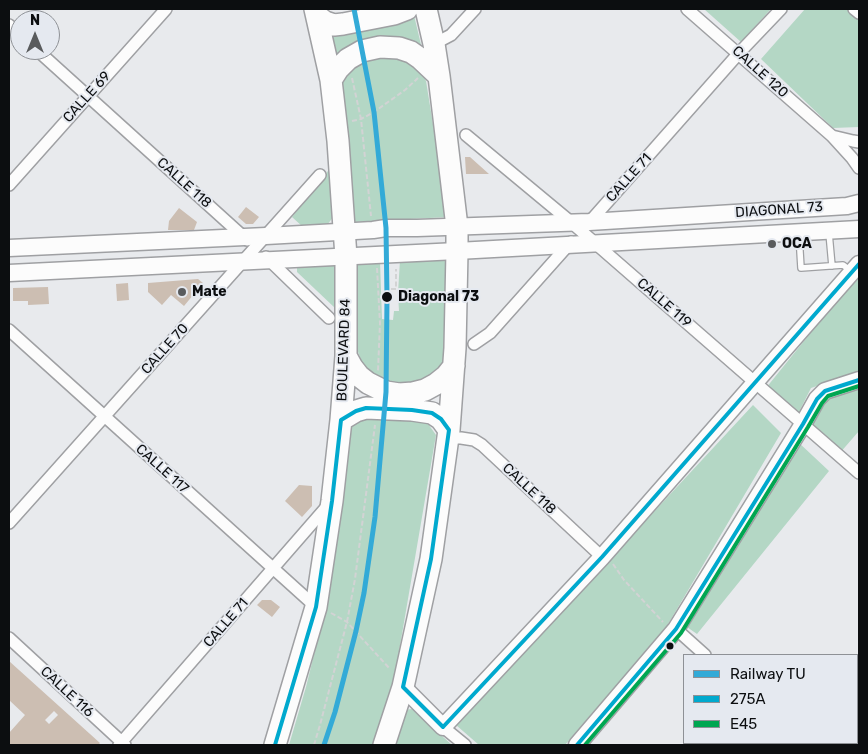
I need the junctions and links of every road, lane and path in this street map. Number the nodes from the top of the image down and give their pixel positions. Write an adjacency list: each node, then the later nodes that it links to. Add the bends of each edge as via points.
1 (166, 9): 15 (street, CALLE 69)
2 (407, 9): 8 (highway, via 334,25 324,22)
3 (426, 9): 10 (highway)
4 (476, 9): 10 (street, via 451,35)
5 (687, 9): 11 (street, CALLE 120)
6 (781, 9): 11 (street, CALLE 71)
7 (854, 9): 9 (street)
8 (316, 12): 14 (highway, BOULEVARD 84)
9 (859, 13)
10 (434, 44): 13 (highway)
11 (739, 54): 18 (street, CALLE 120); 24 (street, CALLE 71)
12 (48, 60): 15 (street, CALLE 118)
13 (434, 72): 14 (highway, via 411,52 380,47 362,51 348,59); 16 (path, via 374,112); 25 (highway)
14 (331, 80): 16 (highway, BOULEVARD 84)
15 (88, 96): 22 (street, CALLE 69); 30 (street, CALLE 118)
16 (337, 124): 28 (highway, BOULEVARD 84)
17 (466, 135): 24 (street, CALLE 119)
18 (832, 136): 19 (street, CALLE 120); 20 (street, CALLE 120)
19 (859, 142)
20 (859, 168)
21 (320, 175): 30 (street, CALLE 70)
22 (9, 185)
23 (859, 203): 24 (main road, DIAGONAL 73)
24 (581, 225): 25 (main road, DIAGONAL 73); 31 (street, CALLE 119); 32 (street, CALLE 71)
25 (457, 227): 28 (main road, DIAGONAL 73); 34 (highway)
26 (859, 229): 27 (main road, DIAGONAL 73)
27 (829, 230): 29 (main road, DIAGONAL 73); 39 (lane)
28 (344, 231): 30 (main road, DIAGONAL 73); 36 (highway, BOULEVARD 84)
29 (799, 233): 31 (main road, DIAGONAL 73); 39 (lane, via 801,268)
30 (255, 240): 33 (main road, DIAGONAL 73); 37 (street, CALLE 118); 38 (street, CALLE 70)
31 (596, 243): 32 (main road, DIAGONAL 73); 49 (street, CALLE 119)
32 (568, 245): 34 (main road, DIAGONAL 73); 45 (street, CALLE 71, via 490,333)
33 (9, 248)
34 (457, 251): 35 (main road, DIAGONAL 73); 47 (highway)
35 (396, 254): 36 (main road, DIAGONAL 73); 42 (path, via 396,289)
36 (346, 256): 37 (main road, DIAGONAL 73); 46 (highway, BOULEVARD 84)
37 (270, 260): 38 (main road, DIAGONAL 73); 43 (street, CALLE 118)
38 (243, 262): 41 (main road, DIAGONAL 73); 50 (street, CALLE 70)
39 (832, 266): 40 (lane)
40 (856, 268): 49 (main road)
41 (9, 273)
42 (391, 289)
43 (329, 318)
44 (9, 330): 50 (street, CALLE 117)
45 (474, 344)
46 (346, 356): 47 (highway, via 359,376 368,383 399,394 425,390 446,376); 51 (highway, BOULEVARD 84)
47 (454, 366): 53 (highway)
48 (859, 380): 52 (main road, via 825,391 817,398)
49 (756, 383): 52 (street, CALLE 119); 57 (main road)
50 (104, 416): 56 (street, CALLE 70); 58 (street, CALLE 117)
51 (341, 420): 53 (highway, via 366,408 412,410 432,413 442,419); 55 (highway, BOULEVARD 84)
52 (803, 424): 54 (street, CALLE 119); 60 (main road)
53 (448, 434): 57 (street, CALLE 118, via 482,445); 63 (highway, via 430,559)
54 (857, 466)
55 (332, 501): 58 (street, CALLE 71); 59 (highway, BOULEVARD 84)
56 (9, 523)
57 (602, 557): 60 (path, via 611,562 667,626); 64 (main road)
58 (273, 569): 59 (street, CALLE 117); 65 (street, CALLE 71)
59 (316, 608): 63 (path, via 347,622); 66 (highway, BOULEVARD 84)
60 (676, 629): 62 (street); 69 (main road)
61 (9, 638): 65 (street, CALLE 116)
62 (705, 654)
63 (403, 688): 64 (main road); 67 (highway)
64 (443, 727): 68 (street)
65 (122, 744)
66 (275, 745)
67 (384, 745)
68 (465, 745)
69 (577, 745)

